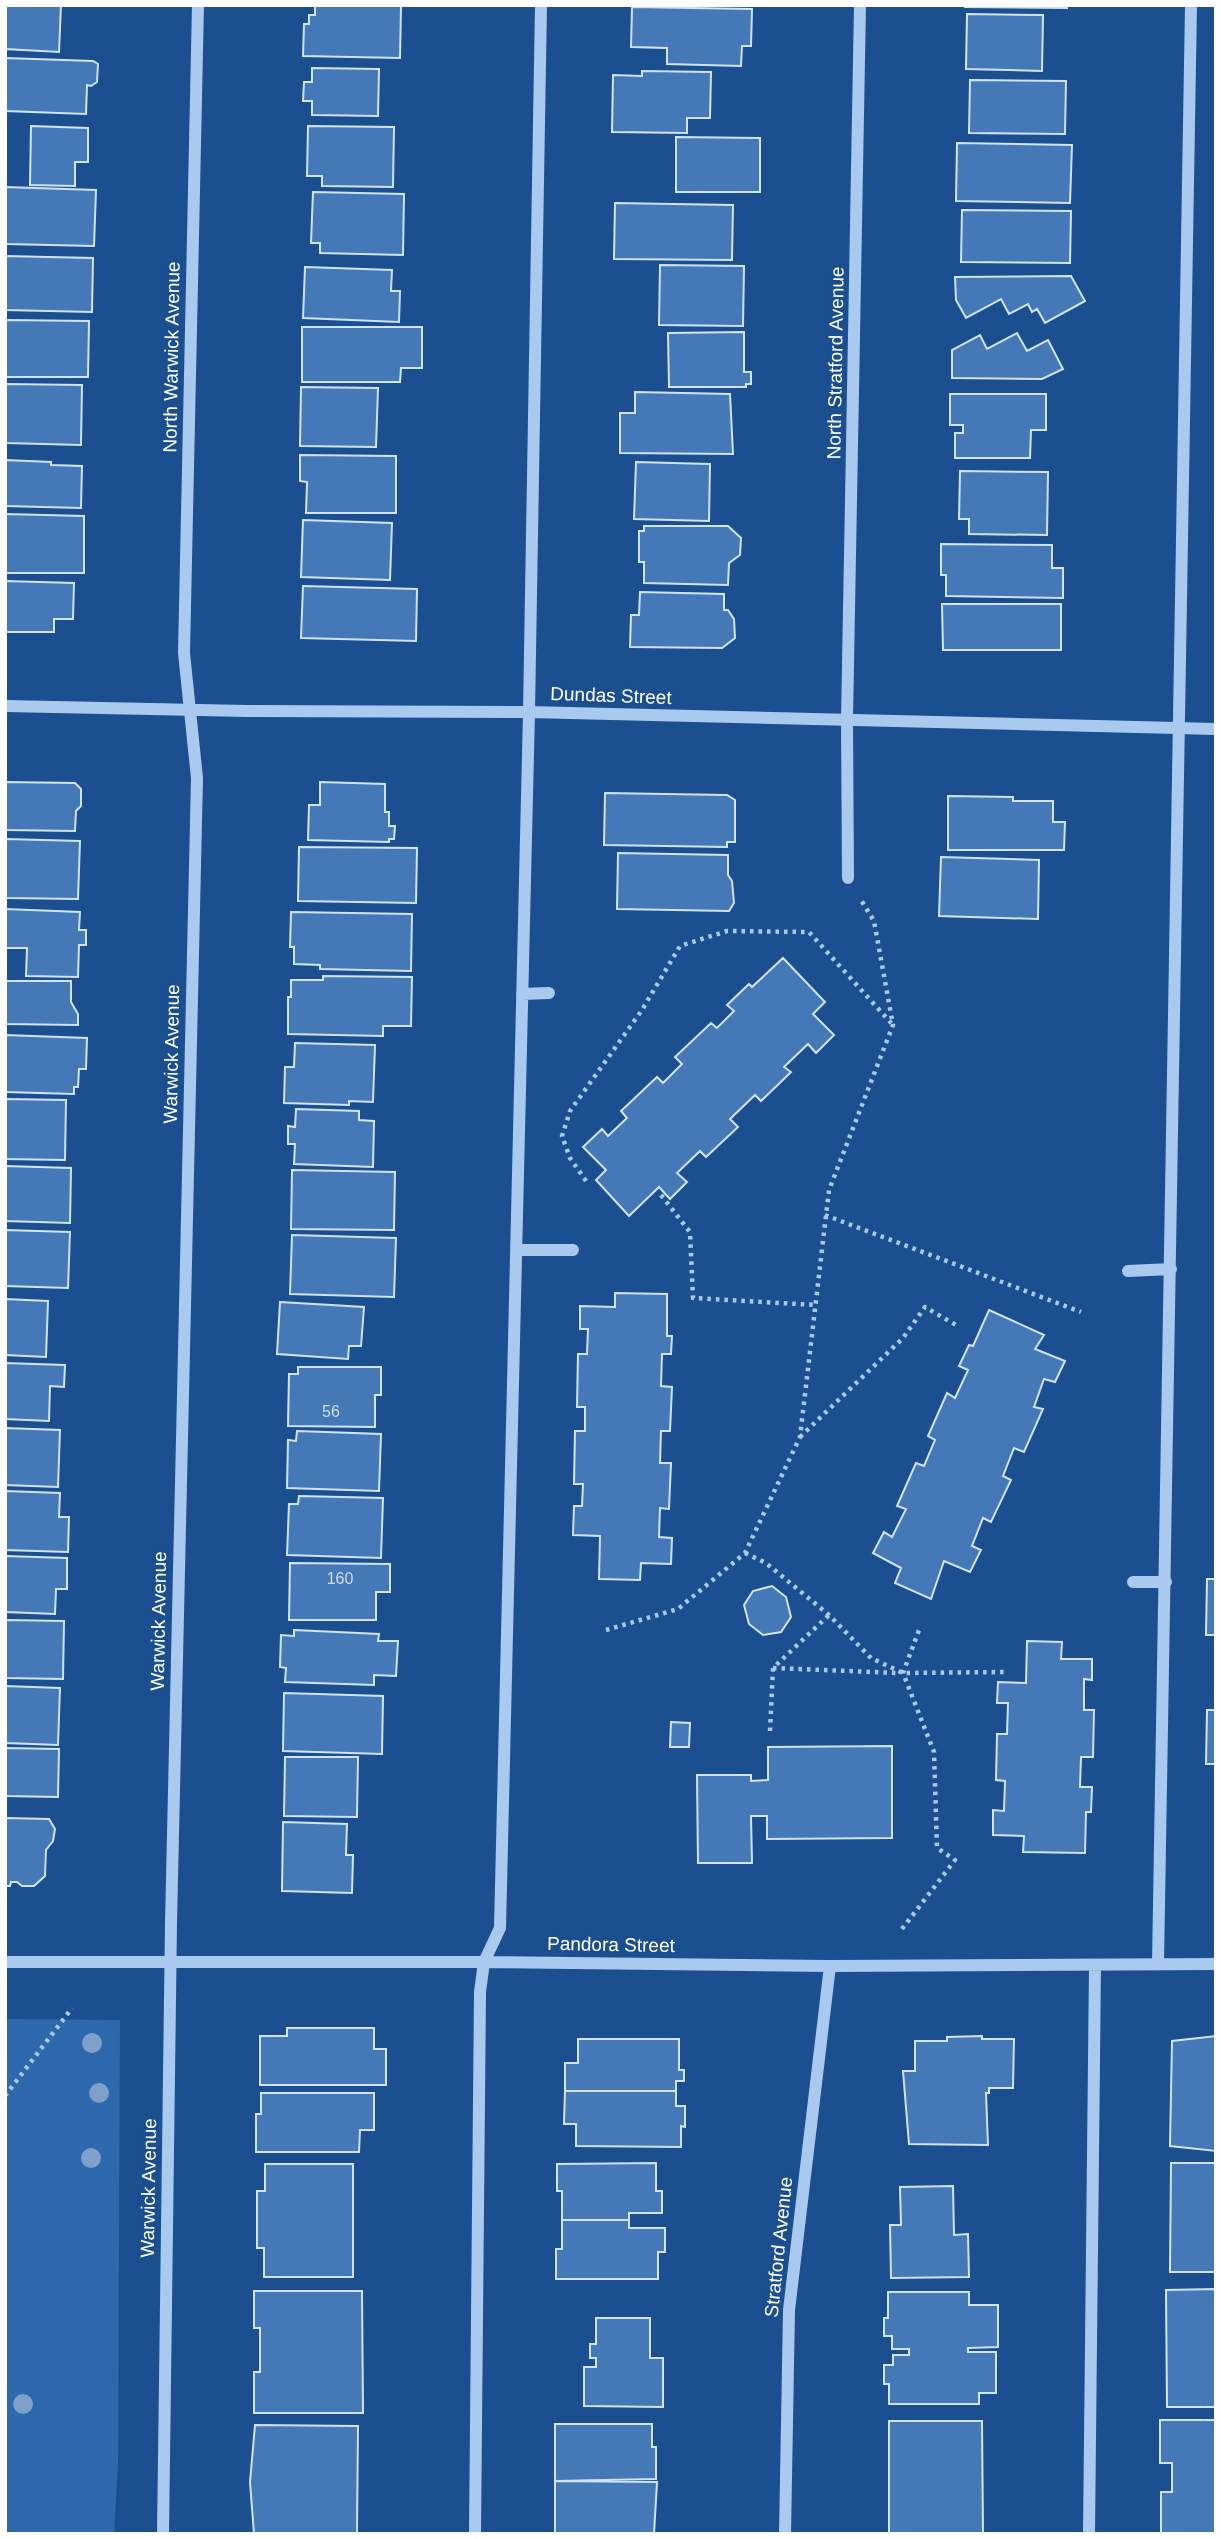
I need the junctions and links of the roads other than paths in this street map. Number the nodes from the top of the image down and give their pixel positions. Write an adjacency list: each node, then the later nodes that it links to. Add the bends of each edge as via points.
1 (198, 5): 6 (street, North Warwick Avenue, via 184,653)
2 (541, 5): 7 (street)
3 (860, 5): 8 (street, North Stratford Avenue)
4 (1191, 5): 9 (street)
5 (5, 706): 6 (street, Dundas Street)
6 (189, 710): 7 (street, Dundas Street); 20 (street, Warwick Avenue, via 197,778)
7 (529, 712): 8 (street, Dundas Street); 13 (street)
8 (847, 720): 9 (street, Dundas Street); 11 (street)
9 (1180, 728): 10 (street, Dundas Street); 16 (street)
10 (1216, 729)
11 (848, 878)
12 (549, 993): 13 (street)
13 (522, 994): 14 (street)
14 (516, 1250): 15 (street); 22 (street, via 499,1928)
15 (573, 1250)
16 (1171, 1269): 17 (street); 19 (street)
17 (1128, 1271)
18 (1133, 1582): 19 (street)
19 (1166, 1582): 23 (street)
20 (170, 1961): 21 (street, Pandora Street); 22 (street, Pandora Street); 27 (street, Warwick Avenue)
21 (5, 1962)
22 (484, 1962): 26 (street, Pandora Street); 28 (street, via 480,1992)
23 (1158, 1964): 24 (street, Pandora Street); 25 (street, Pandora Street)
24 (1216, 1964)
25 (1095, 1965): 26 (street, Pandora Street); 30 (street)
26 (830, 1966): 29 (street, Stratford Avenue, via 789,2310)
27 (163, 2534)
28 (475, 2534)
29 (785, 2534)
30 (1089, 2534)

